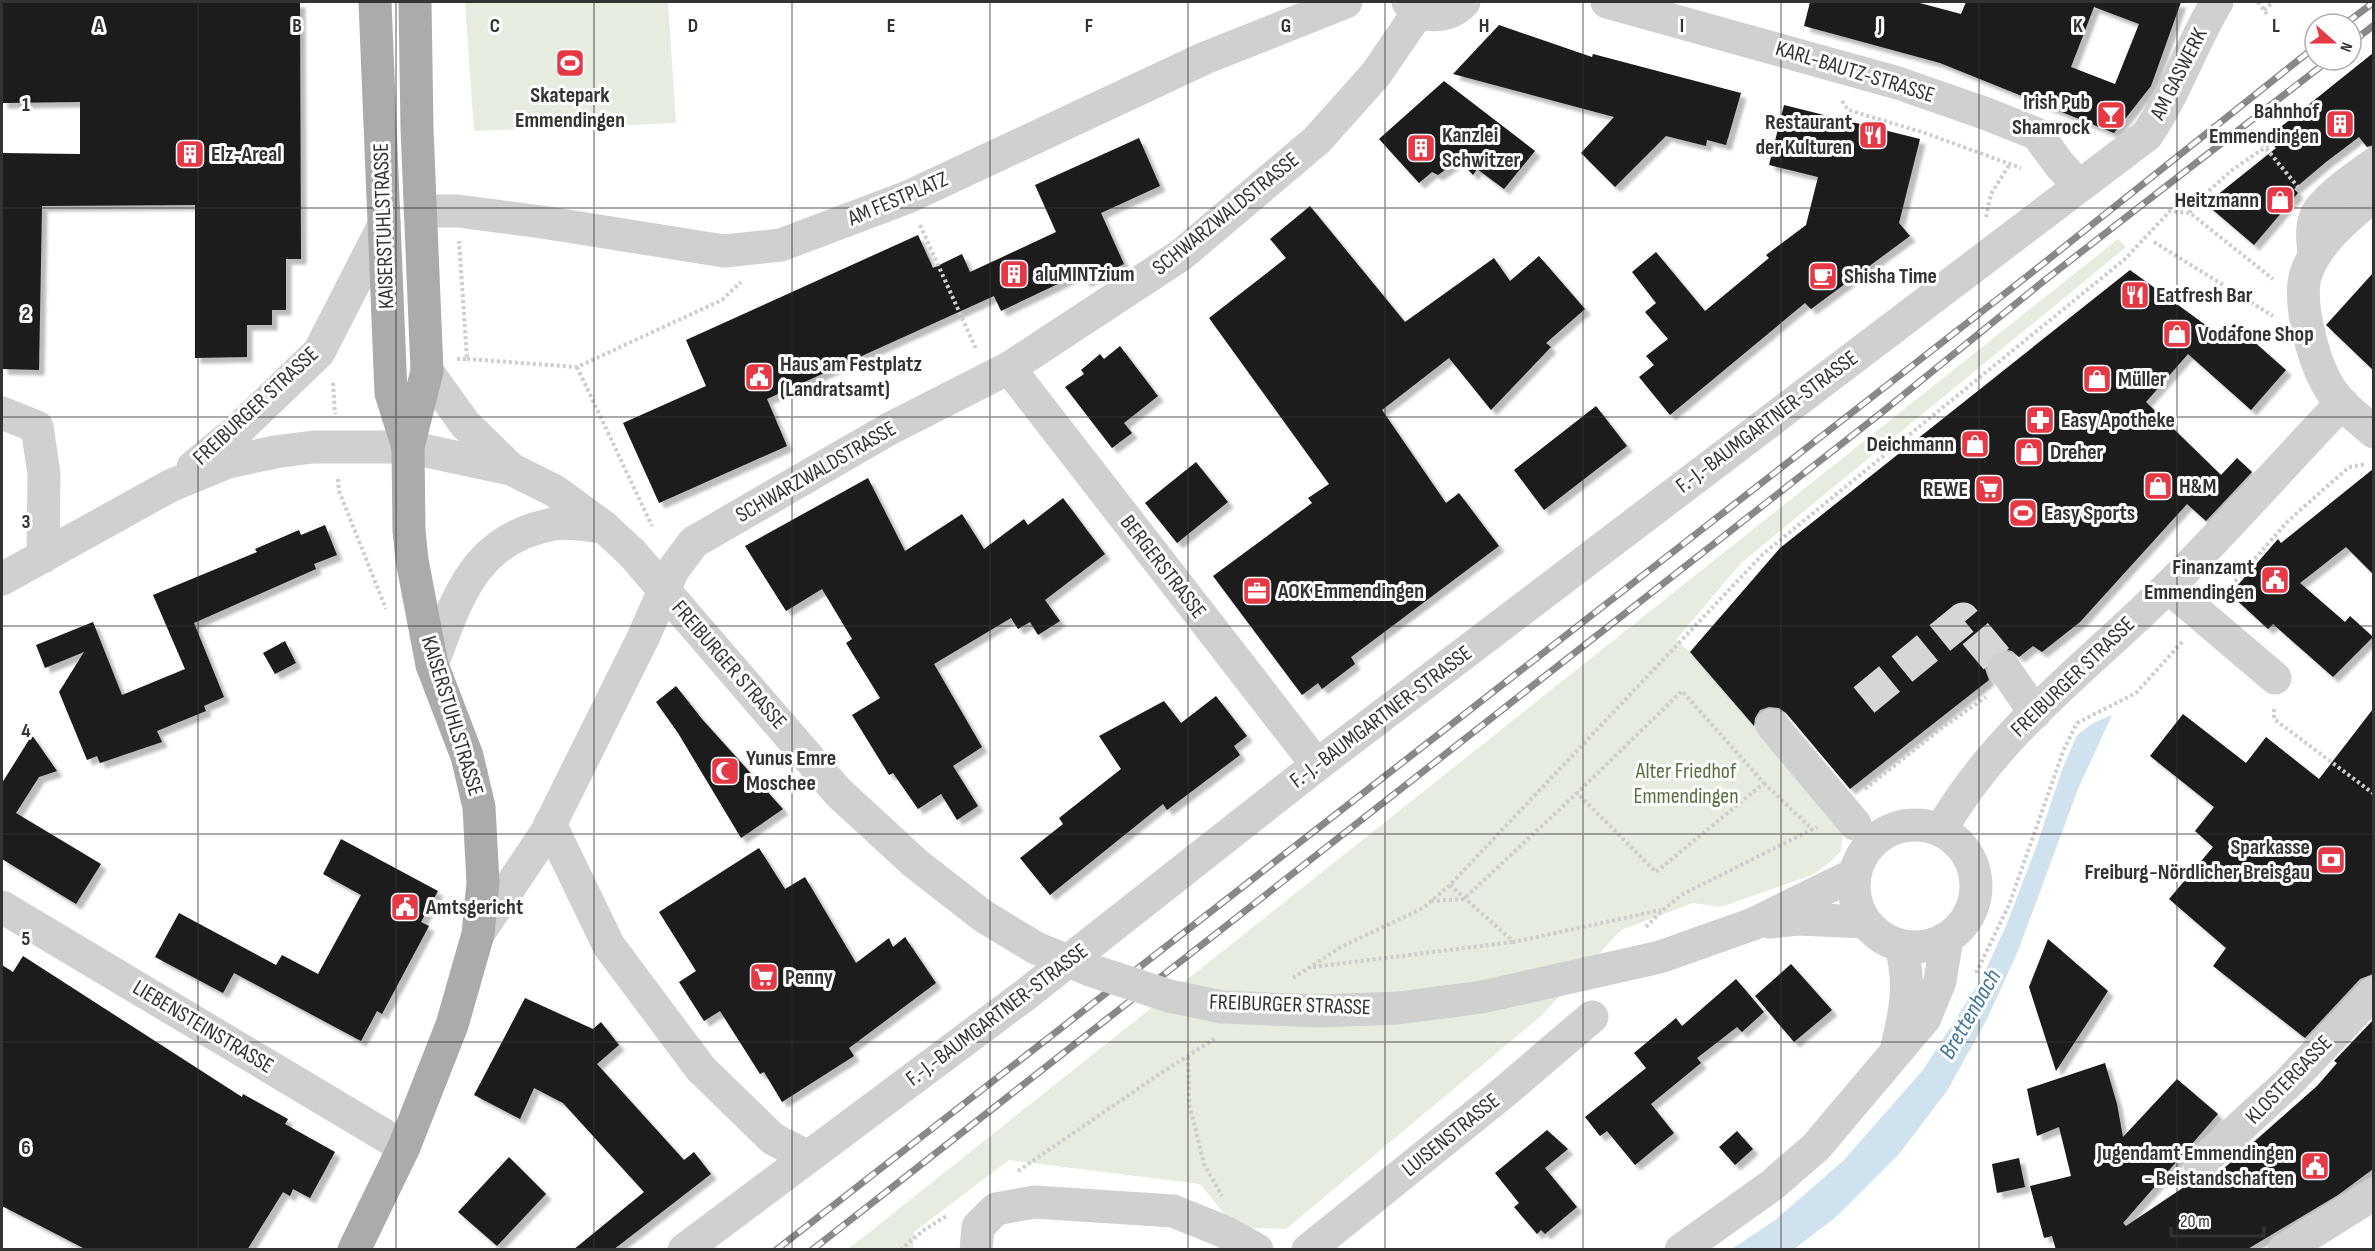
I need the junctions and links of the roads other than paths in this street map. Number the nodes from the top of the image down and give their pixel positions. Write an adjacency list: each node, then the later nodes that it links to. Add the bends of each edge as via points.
1 (375, 2): 12 (main road, KAISERSTUHLSTRASSE)
2 (415, 2): 11 (main road, KAISERSTUHLSTRASSE)
3 (1346, 2): 11 (street, AM FESTPLATZ, via 1205,58 908,197 781,245 724,251 458,211)
4 (1464, 2): 7 (street, via 1449,13 1436,16)
5 (1607, 2): 9 (street, KARL-BAUTZ-STRASSE, via 1898,83 1984,113 2037,134)
6 (2217, 2): 9 (street, AM GASWERK, via 2168,103 2147,135)
7 (1414, 6): 15 (street, SCHWARZWALDSTRASSE, via 1376,74 1317,140 1181,255)
8 (2373, 164): 13 (street, via 2315,216)
9 (2078, 185): 31 (street, F.-J.-BAUMGARTNER-STRASSE)
10 (2373, 195): 13 (street)
11 (420, 211): 14 (main road, KAISERSTUHLSTRASSE)
12 (384, 225): 19 (main road, KAISERSTUHLSTRASSE, via 391,393); 21 (street, FREIBURGER STRASSE, via 319,351 238,430)
13 (2314, 255): 16 (street, via 2302,290 2310,338 2326,382)
14 (427, 371): 19 (main road, KAISERSTUHLSTRASSE); 20 (street, FREIBURGER STRASSE, via 465,424)
15 (999, 374): 31 (street, BERGERSTRASSE); 32 (street, SCHWARZWALDSTRASSE, via 889,429 694,542 673,570)
16 (2342, 403): 18 (street); 25 (street, FREIBURGER STRASSE)
17 (2, 413): 23 (street, via 37,427 44,474)
18 (2373, 432)
19 (408, 447): 20 (street, FREIBURGER STRASSE); 21 (street, FREIBURGER STRASSE, via 313,447 275,452 228,462); 26 (main road, KAISERSTUHLSTRASSE, via 412,560)
20 (511, 470): 22 (street, FREIBURGER STRASSE, via 555,491)
21 (170, 486): 23 (street, FREIBURGER STRASSE)
22 (604, 527): 26 (street, via 555,523 515,536 488,555 471,573 455,603); 38 (street, FREIBURGER STRASSE, bridge, via 632,553 838,792 915,864 983,916 1036,948 1101,974 1169,996 1222,1007 1319,1011 1398,1008 1482,997 1660,957)
23 (44, 557): 24 (street, FREIBURGER STRASSE)
24 (2, 579)
25 (2168, 587): 28 (street); 29 (street, FREIBURGER STRASSE)
26 (432, 664): 39 (main road, KAISERSTUHLSTRASSE, via 467,756 479,807 483,883)
27 (2004, 668): 29 (street)
28 (2275, 678)
29 (2036, 713): 33 (street, FREIBURGER STRASSE, via 2002,745 1968,786)
30 (1766, 717): 34 (street, bridge)
31 (1317, 765): 46 (street, F.-J.-BAUMGARTNER-STRASSE, via 1025,995)
32 (550, 824): 39 (street, SCHWARZWALDSTRASSE); 46 (street, via 609,946 694,1060 773,1139)
33 (1941, 830): 34 (street, via 1904,825); 40 (street, via 1968,855 1976,891 1971,910)
34 (1863, 833): 35 (street, via 1861,857)
35 (1854, 874): 37 (street, via 1855,899); 38 (street, FREIBURGER STRASSE)
36 (2, 907): 45 (street, LIEBENSTEINSTRASSE)
37 (1866, 922): 38 (street, FREIBURGER STRASSE, via 1798,919); 41 (street, via 1881,937)
38 (1753, 924)
39 (478, 934): 45 (main road, KAISERSTUHLSTRASSE, via 452,1025)
40 (1947, 938): 41 (street, via 1924,946); 44 (street, via 1940,981 1925,1018)
41 (1901, 946): 44 (street, via 1907,970 1907,1000)
42 (2373, 992): 47 (street, KLOSTERGASSE, via 2287,1084)
43 (1592, 1017): 54 (street, LUISENSTRASSE)
44 (1897, 1050): 55 (street, via 1816,1147 1771,1186)
45 (404, 1147): 51 (main road, KAISERSTUHLSTRASSE)
46 (808, 1157): 52 (street, F.-J.-BAUMGARTNER-STRASSE)
47 (2200, 1164)
48 (2373, 1194): 50 (street)
49 (1253, 1247): 53 (street, via 1173,1211 1034,1202 996,1209 978,1227)
50 (2287, 1249)
51 (354, 1250)
52 (684, 1250)
53 (976, 1250)
54 (1308, 1250)
55 (1681, 1250)

